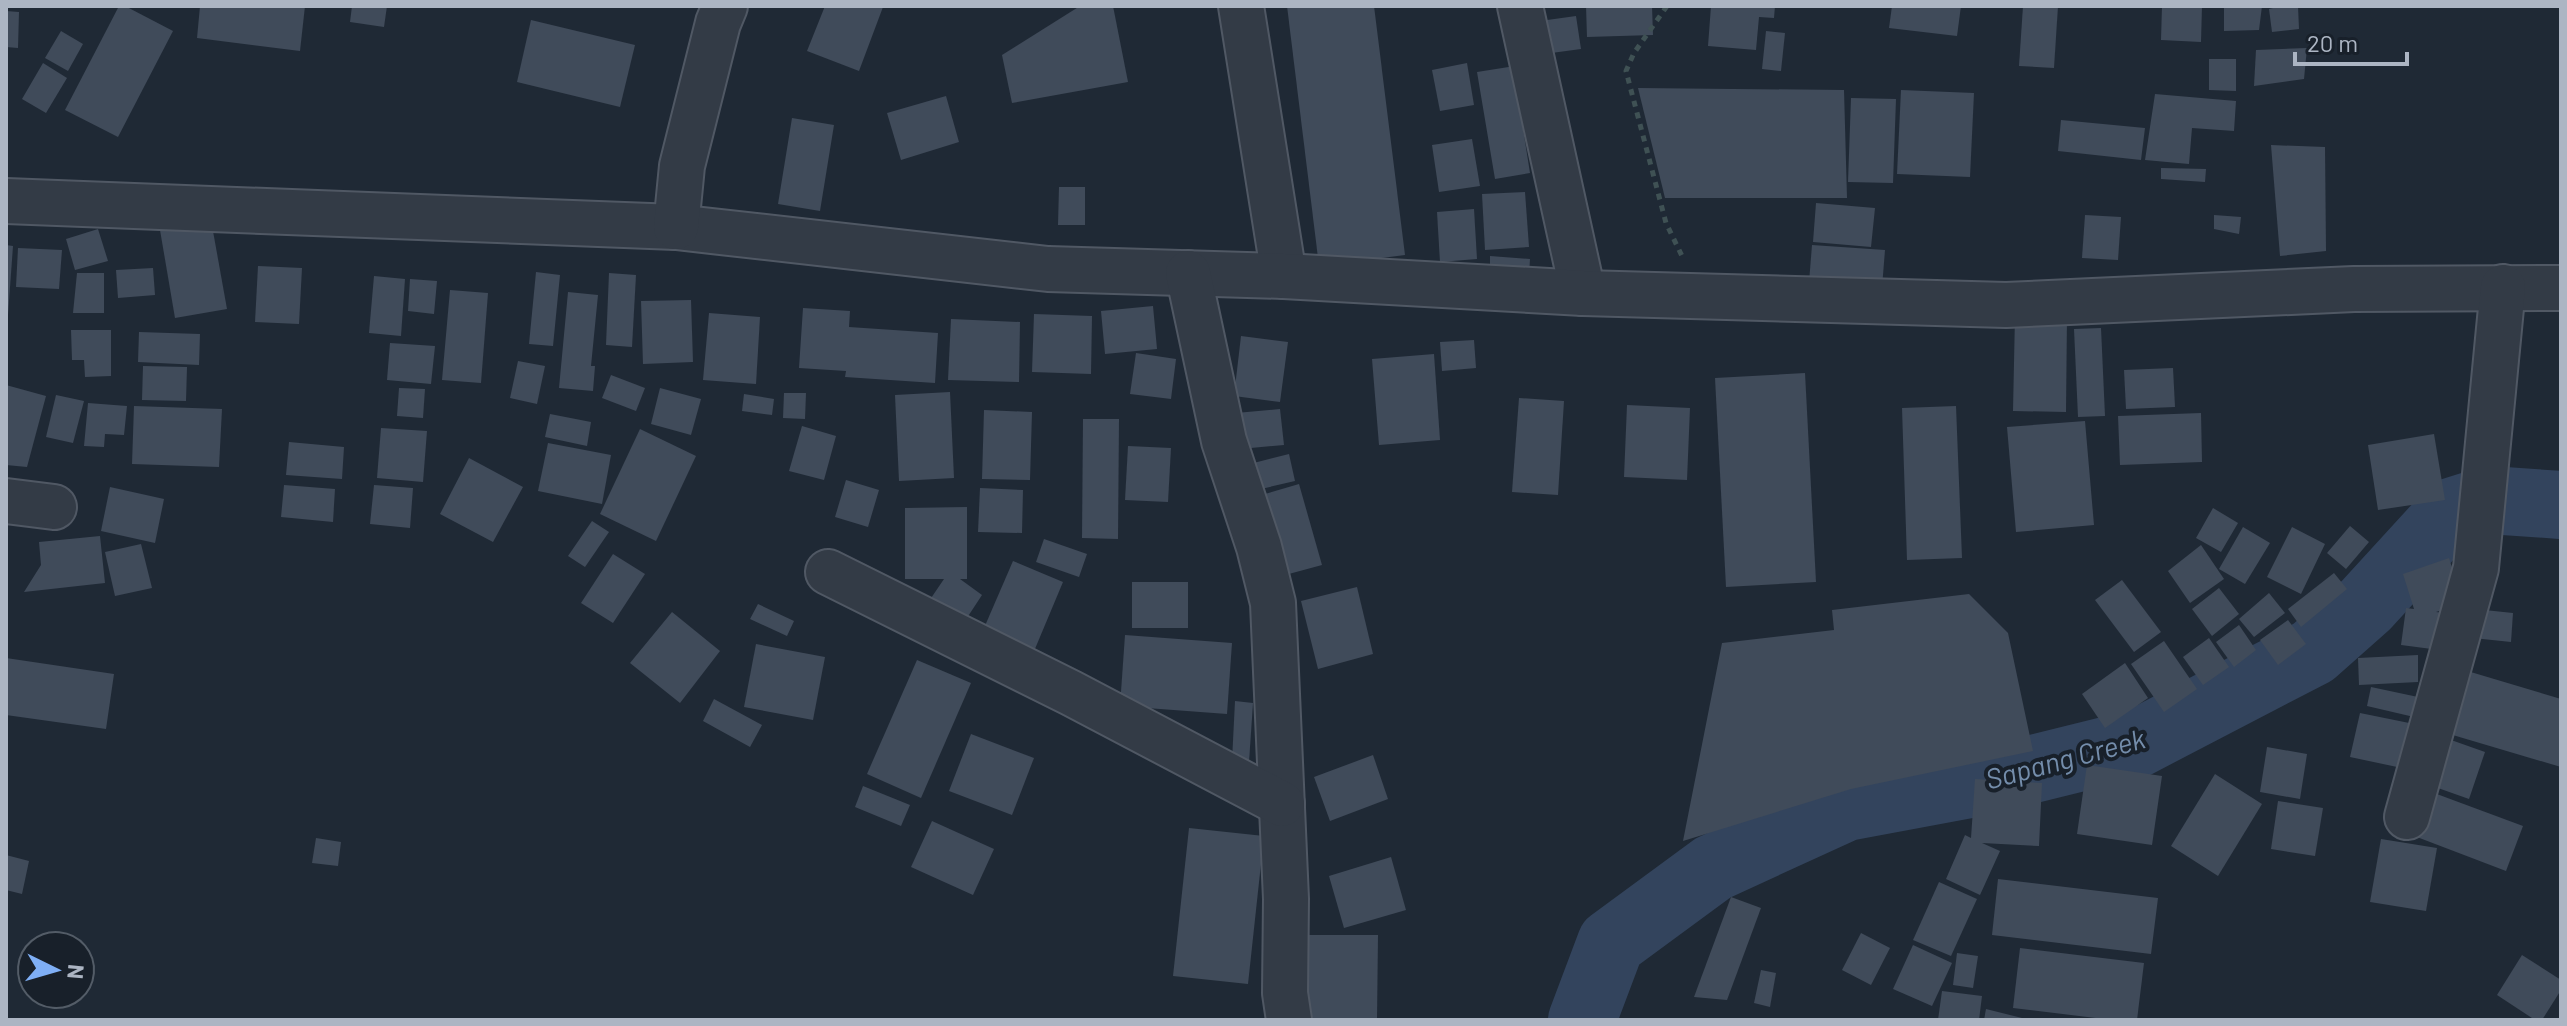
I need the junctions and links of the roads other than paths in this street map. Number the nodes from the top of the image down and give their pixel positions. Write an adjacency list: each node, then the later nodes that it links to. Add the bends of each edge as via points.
1 (725, 6): 5 (street, via 682,166)
2 (1241, 6): 7 (street)
3 (1520, 6): 10 (street)
4 (6, 201): 5 (street)
5 (676, 227): 6 (street, via 1048,269)
6 (1188, 273): 7 (street); 14 (street, via 1224,441 1273,603)
7 (1284, 276): 10 (street)
8 (2503, 287): 9 (street); 10 (street, via 2006,305); 15 (street, via 2476,568)
9 (2561, 288)
10 (1583, 293)
11 (6, 501): 12 (street)
12 (54, 507)
13 (828, 572): 14 (street)
14 (1282, 804): 16 (street)
15 (2407, 817)
16 (1289, 1020)

